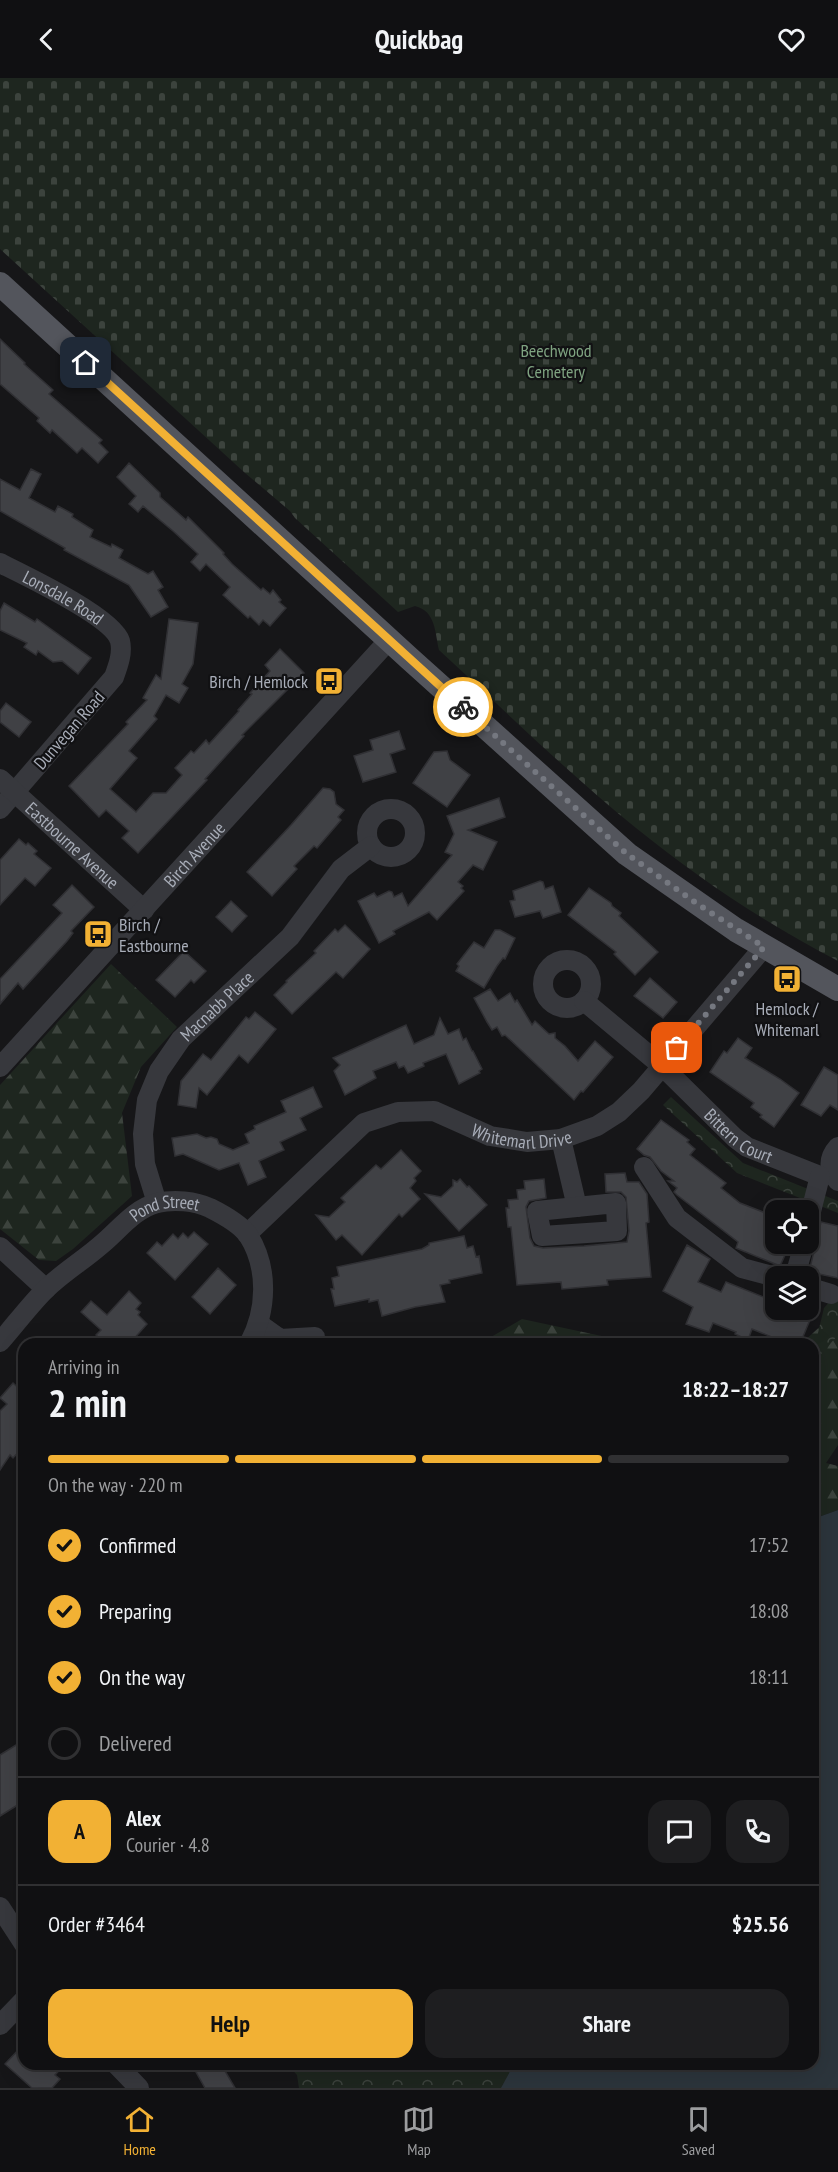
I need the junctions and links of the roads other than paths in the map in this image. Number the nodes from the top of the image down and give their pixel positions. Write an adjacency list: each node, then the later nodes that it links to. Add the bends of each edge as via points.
1 (0, 284): 3 (main road)
2 (0, 562): 4 (street, Lonsdale Road, via 90,611)
3 (389, 640): 9 (street, Birch Avenue); 10 (main road, via 627,854)
4 (120, 642): 6 (street, Dunvegan Road, via 121,654 114,677)
5 (0, 779): 6 (street, Eastbourne Avenue)
6 (16, 792): 7 (street, Dunvegan Road); 9 (street, Eastbourne Avenue)
7 (0, 809)
8 (371, 846): 20 (street, Macnabb Place, via 341,869 290,937 181,1039 159,1071 147,1100 143,1134 145,1164)
9 (144, 910): 14 (street, Birch Avenue)
10 (764, 947): 11 (main road); 13 (street, Whitemarl Drive)
11 (838, 989)
12 (584, 1001): 13 (street, Bittern Court)
13 (662, 1066): 15 (street, Whitemarl Drive, via 619,1112 597,1126); 18 (street, Bittern Court, via 747,1147)
14 (0, 1067)
15 (561, 1139): 21 (street); 22 (street, Whitemarl Drive, via 526,1142 490,1136 434,1111 398,1112 364,1124)
16 (838, 1147): 18 (street, via 831,1160)
17 (644, 1167): 24 (street, via 677,1218 742,1268)
18 (830, 1177): 19 (street)
19 (819, 1200)
20 (157, 1203): 22 (street, Pond Street, via 202,1204); 25 (street, Pond Street, via 134,1215)
21 (577, 1207)
22 (247, 1234): 28 (street, Pond Street, via 261,1270 263,1306)
23 (0, 1247): 25 (street)
24 (765, 1275)
25 (46, 1289): 33 (street, Pond Street)
26 (819, 1290): 27 (street)
27 (831, 1294)
28 (259, 1324): 30 (street, Pond Street); 31 (street)
29 (315, 1337): 32 (street)
30 (252, 1338)
31 (279, 1338)
32 (298, 1338)
33 (0, 1342)
34 (0, 1907): 35 (street)
35 (18, 1935)
36 (18, 2006): 37 (street)
37 (0, 2025)
38 (122, 2070): 39 (street)
39 (139, 2088)

